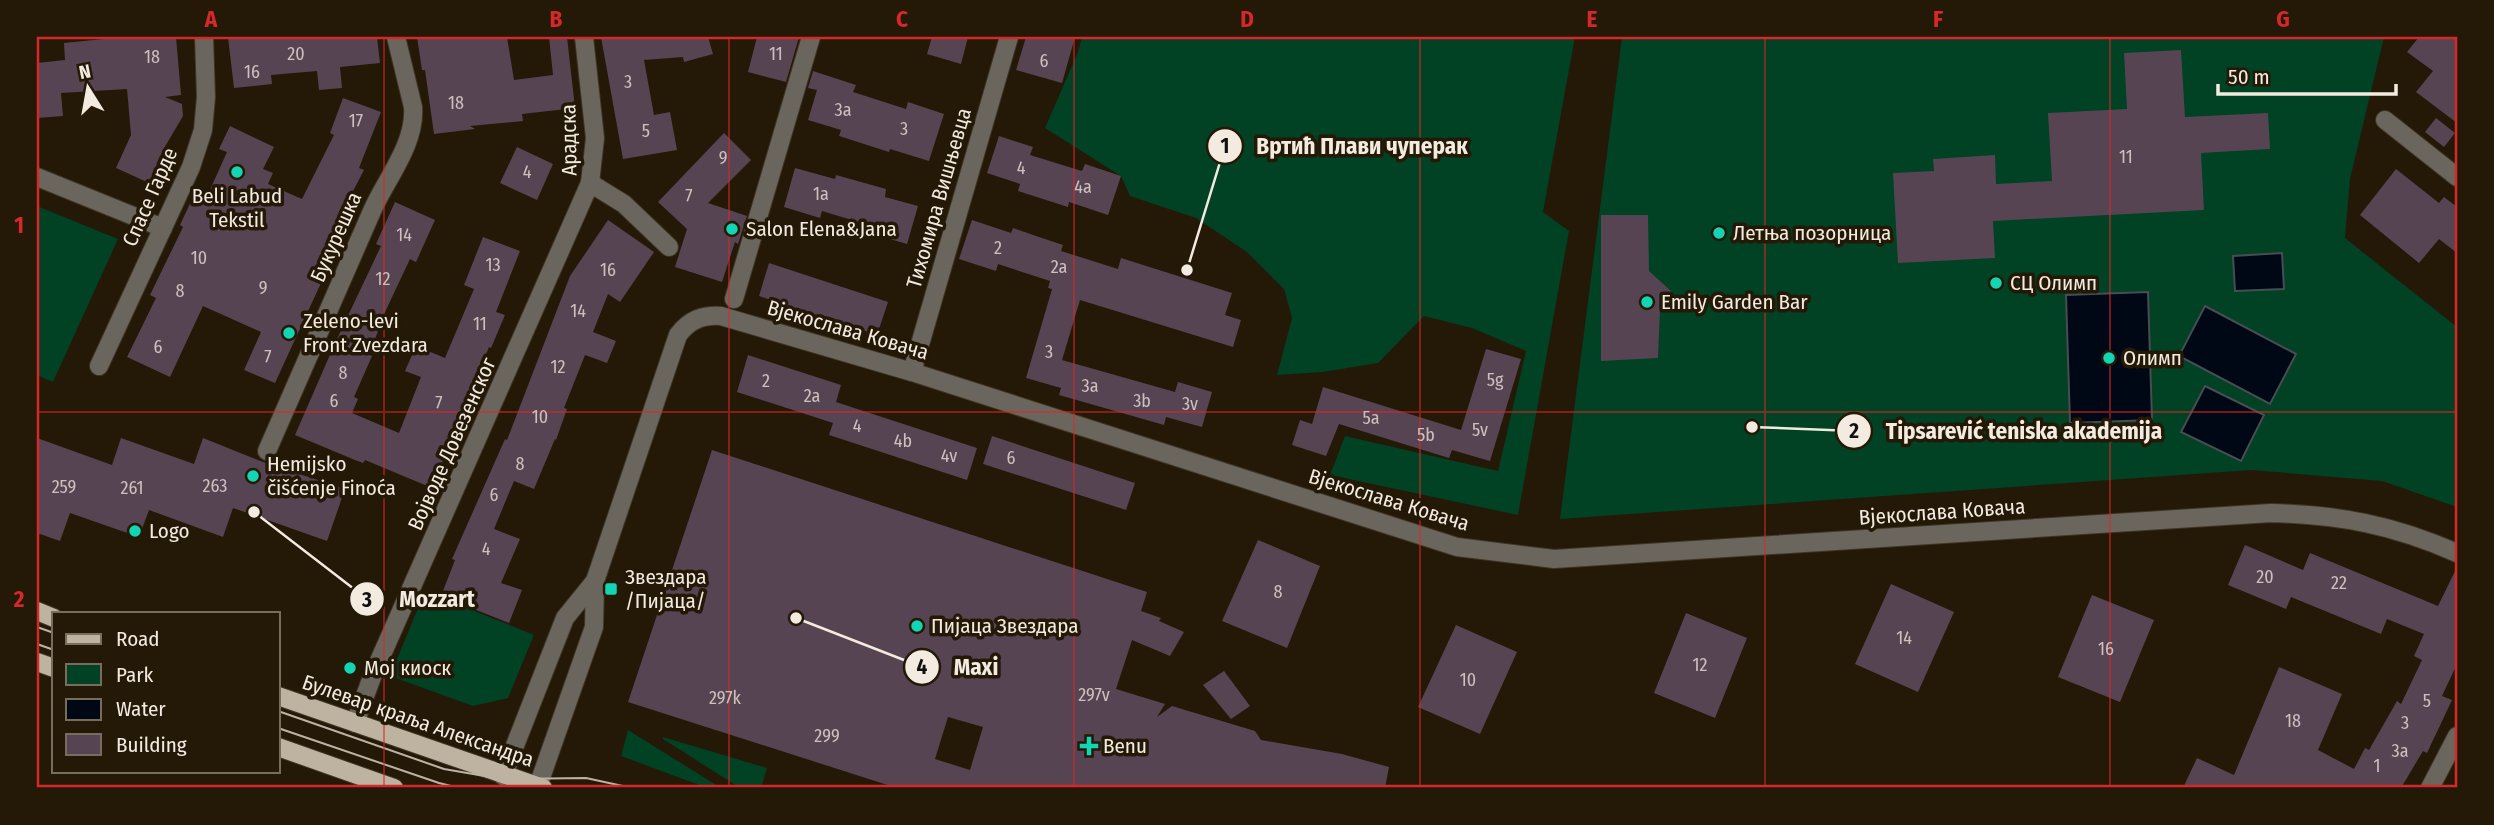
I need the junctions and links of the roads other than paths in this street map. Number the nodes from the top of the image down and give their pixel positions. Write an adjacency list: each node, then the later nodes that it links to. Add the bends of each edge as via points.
1 (204, 37): 10 (street, Спасе Гарде, via 203,130)
2 (396, 37): 15 (street, Букурешка, via 413,107 411,133 374,206)
3 (584, 37): 9 (street, Арадска, via 595,138)
4 (811, 37): 12 (street)
5 (1009, 37): 14 (street, Тихомира Вишњевца)
6 (2385, 120): 8 (street)
7 (37, 177): 10 (street)
8 (2457, 177)
9 (590, 183): 11 (street, Арадска, via 624,204); 19 (street, Војводе Довезенског)
10 (163, 228): 13 (street, Спасе Гарде)
11 (669, 247)
12 (734, 299)
13 (99, 366)
14 (912, 372): 16 (street, Вјекослава Ковача, via 1457,547 1554,559 2271,513 2318,514 2372,523); 17 (street, Вјекослава Ковача, via 721,316 706,316 686,325 678,335)
15 (267, 452)
16 (2457, 553)
17 (595, 582): 22 (street, Вјекослава Ковача, via 565,618); 24 (street, Вјекослава Ковача, via 594,628)
18 (280, 697): 19 (main road, Булевар краља Александра)
19 (355, 723): 22 (main road, Булевар краља Александра)
20 (2457, 736): 25 (street)
21 (280, 748): 23 (main road)
22 (501, 782): 24 (main road, Булевар краља Александра)
23 (394, 788)
24 (539, 788)
25 (2430, 788)

